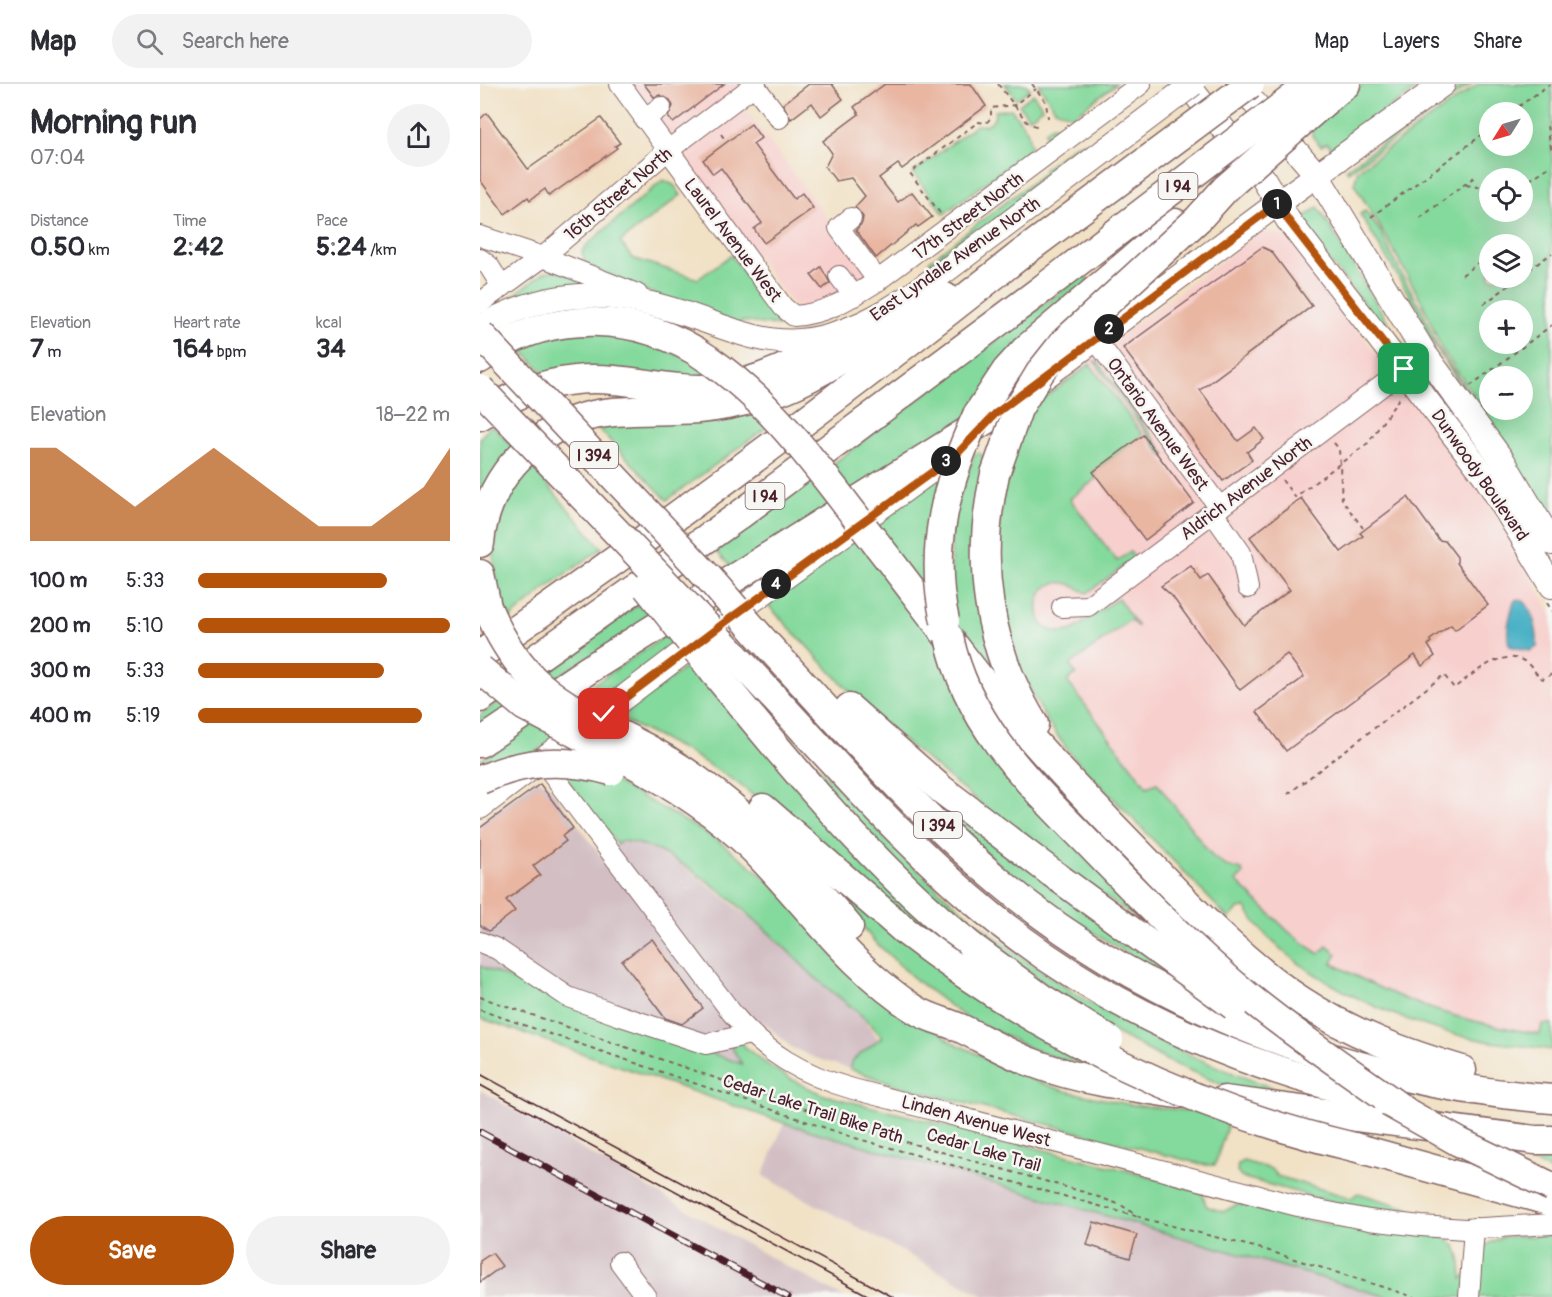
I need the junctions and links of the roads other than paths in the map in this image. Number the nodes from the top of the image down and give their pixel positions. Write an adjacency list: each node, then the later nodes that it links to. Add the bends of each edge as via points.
1 (620, 84): 12 (street, Laurel Avenue West)
2 (1142, 84): 23 (street, 17th Street North)
3 (1183, 84): 16 (main road, Dunwoody Boulevard, via 1256,170)
4 (1193, 84): 29 (main road, East Lyndale Avenue North, bridge, via 1001,229)
5 (1238, 84): 14 (main road, Dunwoody Boulevard)
6 (1250, 84): 19 (highway, I 94, bridge)
7 (1443, 84): 14 (main road)
8 (755, 85): 11 (street); 13 (street, 16th Street North)
9 (1329, 88): 15 (highway, bridge); 54 (highway, I 94, bridge, via 1045,287 737,517)
10 (661, 107): 12 (street)
11 (779, 118)
12 (644, 119): 13 (street, Laurel Avenue West)
13 (667, 151): 20 (street, 16th Street North); 27 (street, Laurel Avenue West, via 722,237)
14 (1317, 175): 16 (main road); 33 (main road, Dunwoody Boulevard)
15 (1226, 188): 55 (highway, bridge, via 1198,219 1078,328 1053,355 1018,409 995,474 985,531 988,601 1007,672); 66 (highway, bridge, via 1191,210 1040,336 988,398 955,464 943,508 938,562 943,613 952,653 970,699 994,740 1030,783 1212,966 1284,1026)
16 (1287, 196): 32 (main road); 35 (main road, Dunwoody Boulevard, via 1288,220)
17 (851, 218): 23 (street, via 838,228)
18 (480, 236): 20 (street)
19 (1020, 255): 44 (highway, via 788,387 722,406 588,415 546,433 502,480 487,510); 51 (highway, I 94, via 788,434)
20 (543, 257): 24 (street, 16th Street North); 28 (street)
21 (480, 259): 24 (street)
22 (839, 276): 25 (street)
23 (878, 281): 25 (street, 17th Street North)
24 (502, 287): 26 (street, 16th Street North)
25 (854, 296): 27 (street, 17th Street North, via 815,314 794,316)
26 (480, 303)
27 (783, 307)
28 (670, 308): 29 (main road, East Lyndale Avenue North, via 750,335 784,341 818,337); 30 (main road, East Lyndale Avenue North, via 621,296 567,295 525,305)
29 (870, 321): 37 (highway, via 782,369 720,388 674,389 614,380 577,380)
30 (480, 327)
31 (480, 334): 50 (highway, I 394, bridge)
32 (1095, 340): 39 (main road); 43 (street, Ontario Avenue West)
33 (1425, 354): 35 (street, Aldrich Avenue North); 45 (main road, Dunwoody Boulevard, via 1508,469)
34 (480, 359): 55 (highway, bridge, via 529,333 584,322 638,326 677,341 708,359 745,387 777,420 976,673)
35 (1404, 369): 43 (street, Aldrich Avenue North); 47 (main road, Dunwoody Boulevard, via 1485,476)
36 (480, 389): 41 (highway, I 394, bridge)
37 (519, 393): 40 (highway); 42 (highway)
38 (480, 397): 41 (highway, bridge)
39 (995, 414): 56 (highway, via 588,670); 58 (main road, via 957,454)
40 (480, 416)
41 (516, 430): 52 (highway, I 394, bridge)
42 (480, 431)
43 (1216, 511): 48 (street, Ontario Avenue West, via 1241,553); 49 (street, Aldrich Avenue North, via 1088,606)
44 (480, 543)
45 (1552, 543)
46 (480, 574): 57 (highway, bridge, via 487,607 504,644 532,680)
47 (1552, 585)
48 (1248, 588)
49 (1062, 607)
50 (766, 635): 65 (highway, I 394, bridge, via 924,811 978,863 1059,927 1143,979 1239,1025 1324,1055 1503,1095); 66 (highway, bridge, via 909,761 1052,873 1224,1000 1357,1086)
51 (480, 655)
52 (725, 664): 67 (highway, I 394, bridge, via 950,881 1024,941 1128,1008 1200,1042 1309,1080 1420,1107); 69 (highway, bridge, via 814,794 862,847 972,947 1043,999 1147,1061 1230,1100)
53 (480, 669): 57 (highway, bridge, via 524,706)
54 (480, 698)
55 (1029, 727): 64 (highway, via 1189,893 1240,952 1299,1000 1372,1039 1462,1070)
56 (480, 743)
57 (626, 753): 59 (highway, bridge, via 589,765 553,761 516,766); 62 (highway, via 755,851 828,932 896,996 917,1012); 62 (highway, via 689,772 754,824 799,868 872,953); 69 (highway, bridge, via 678,753 727,782 776,818 904,930 1039,1022 1100,1054 1253,1118 1301,1135)
58 (542, 761): 60 (main road); 63 (street, Linden Avenue West)
59 (480, 780)
60 (480, 807)
61 (480, 942): 63 (street, via 497,949 568,997 618,1015 706,1044)
62 (959, 1028): 68 (highway, bridge, via 1036,1064 1113,1084 1367,1120)
63 (750, 1034): 73 (street, Linden Avenue West, via 801,1072 853,1089 1298,1206 1369,1220)
64 (1552, 1090)
65 (1552, 1099)
66 (1405, 1111): 70 (highway, bridge)
67 (1552, 1126)
68 (1552, 1140)
69 (1354, 1147): 71 (highway)
70 (1552, 1188)
71 (1552, 1202)
72 (1552, 1224): 73 (street, Linden Avenue West)
73 (1474, 1228): 76 (street)
74 (620, 1262): 75 (street)
75 (646, 1297)
76 (1469, 1297)

